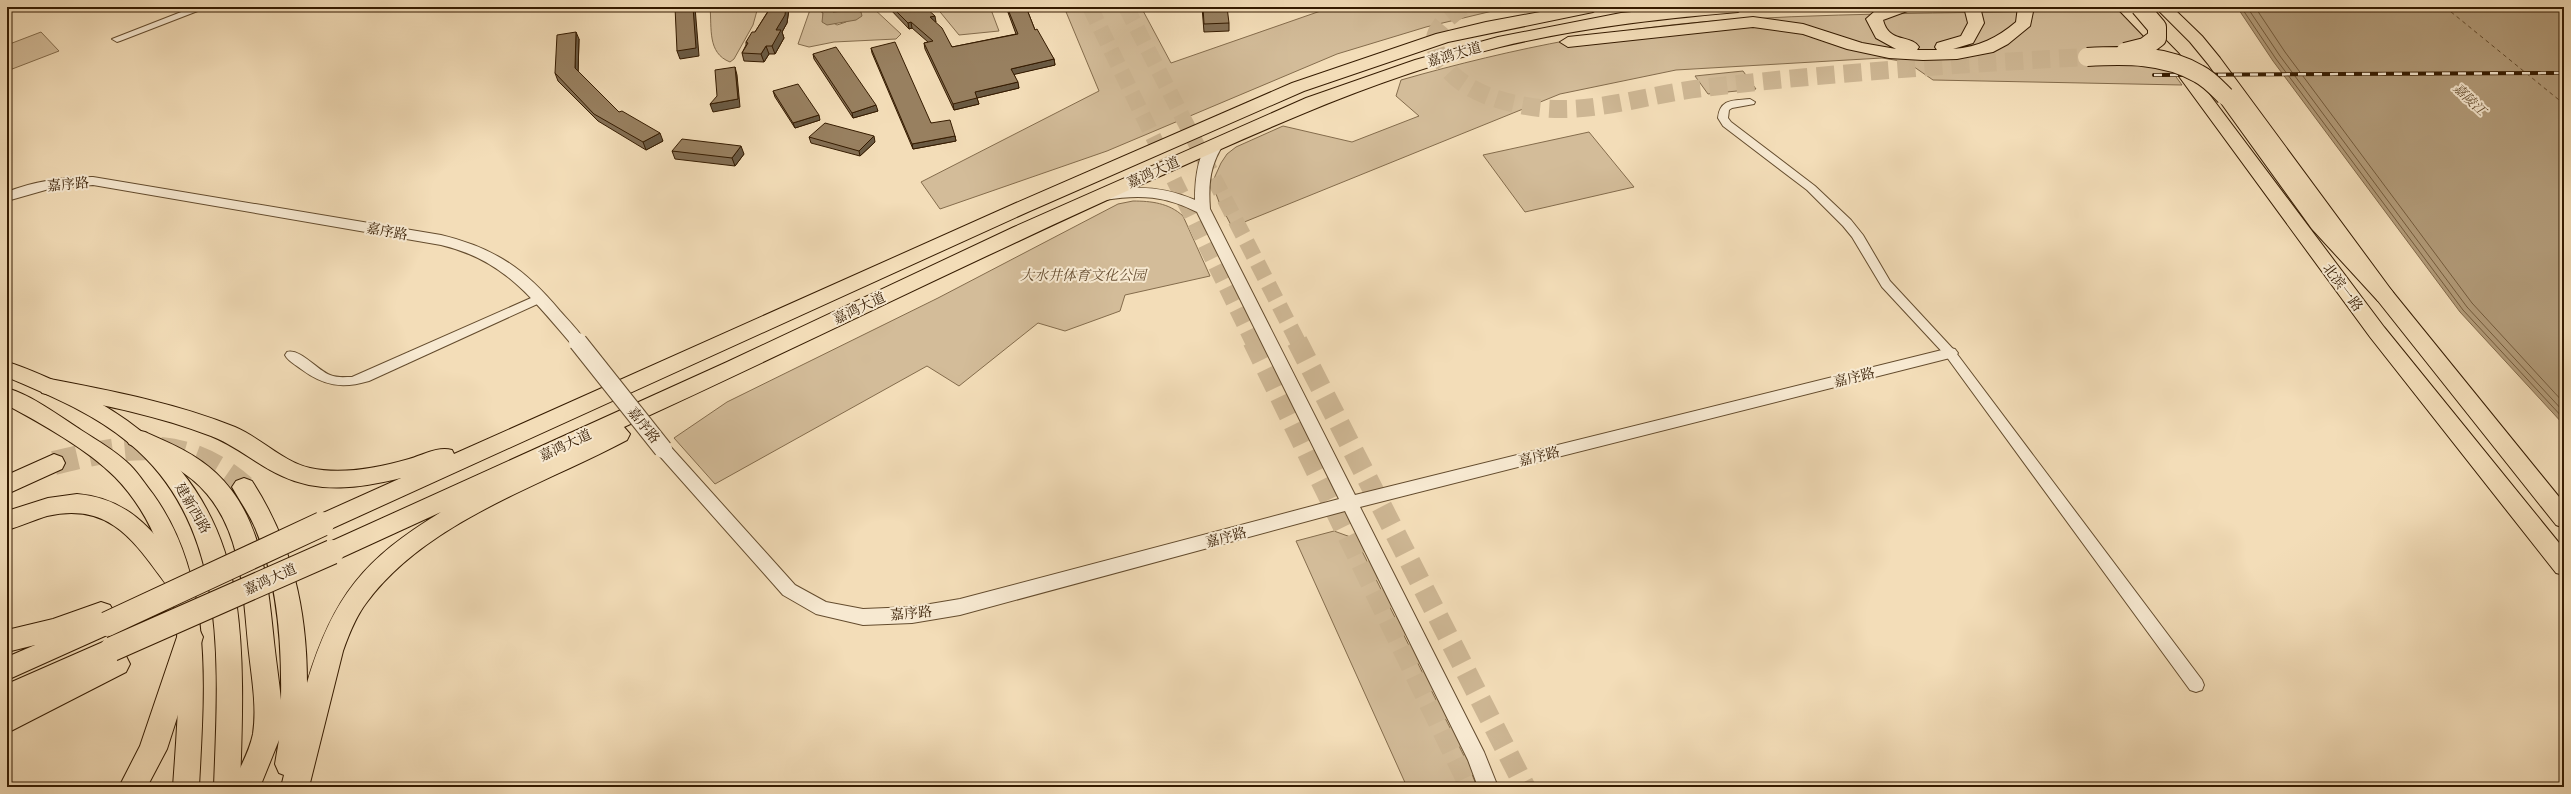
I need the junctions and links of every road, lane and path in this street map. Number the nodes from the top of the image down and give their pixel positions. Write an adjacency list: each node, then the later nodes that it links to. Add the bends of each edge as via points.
1 (203, 7): 12 (street)
2 (1593, 7): 29 (highway, 嘉鸿大道, via 1442,38 1298,87 1030,204)
3 (1738, 7): 15 (highway, 嘉鸿大道, via 1690,10 1560,29 1498,42)
4 (1904, 7): 5 (highway, via 1881,14 1874,19 1876,30 1899,44 1927,48 1949,46 1968,39 1976,23)
5 (1972, 7)
6 (2026, 7): 15 (highway, via 2024,23 2002,41 1986,48 1940,54 1886,52 1860,48 1810,31 1753,22 1566,42)
7 (2124, 7): 11 (main road, 北滨一路)
8 (2140, 7): 21 (highway, bridge, via 2157,27 2157,38 2145,47 2087,57 2132,55 2159,58 2185,66 2201,75 2225,96 2319,225)
9 (2163, 7): 10 (main road, 北滨一路)
10 (2191, 34): 11 (main road, via 2185,42); 14 (main road, 北滨一路)
11 (2151, 35): 13 (main road, 北滨一路)
12 (117, 39)
13 (2175, 61): 14 (main road, via 2184,54 2198,55); 37 (main road, 北滨一路, via 2377,332)
14 (2214, 61): 21 (main road, 北滨一路)
15 (1421, 64): 17 (highway, 嘉鸿大道, via 1312,102)
16 (1750, 102): 23 (street, via 1729,105 1724,109 1723,118 1727,124 1811,188 1847,222 1886,284)
17 (1218, 142): 19 (highway, 嘉鸿大道); 20 (street, via 1207,154 1202,174)
18 (7, 197): 22 (street, 嘉序路, via 68,181 93,181 441,240 469,247 492,257)
19 (1097, 197): 20 (street, via 1128,192 1164,192); 25 (highway, 嘉鸿大道)
20 (1203, 209): 34 (street)
21 (2385, 296): 35 (main road, 北滨一路)
22 (540, 298): 24 (street, via 351,382 330,382); 34 (street, 嘉序路, bridge, via 664,449 789,590 822,609 863,616 912,615 960,607)
23 (1950, 353): 34 (street, 嘉序路); 44 (street)
24 (291, 355)
25 (735, 367): 42 (highway, 嘉鸿大道, bridge, via 247,590); 52 (highway, via 593,449 452,518 404,547 384,564 364,585 338,631)
26 (7, 369): 27 (main road, 建新西路)
27 (50, 387): 29 (highway, via 125,401 193,421 227,433 292,471 311,477 335,479 379,474 434,460); 30 (main road, 建新西路, via 108,417)
28 (7, 396): 38 (main road, via 79,439 129,478 164,531)
29 (580, 407): 39 (highway, 嘉鸿大道, bridge, via 322,524)
30 (137, 438): 49 (main road, 建新西路, via 163,462 184,489 201,516 212,543 226,607 229,639); 50 (highway, via 179,456 215,487 237,522 254,570 267,698 267,728 262,750)
31 (54, 463): 32 (highway)
32 (7, 485)
33 (244, 487): 51 (highway, via 271,536 286,592 290,624 294,722)
34 (1350, 503): 53 (street, via 1477,758)
35 (2564, 519)
36 (7, 521): 38 (highway, via 36,510 70,504 108,509 129,524)
37 (2564, 566)
38 (185, 590): 40 (main road)
39 (107, 617): 41 (highway); 43 (highway, 嘉鸿大道)
40 (190, 637): 47 (highway, via 153,749); 48 (main road, via 192,687)
41 (7, 641)
42 (114, 656): 45 (highway); 46 (highway)
43 (7, 669)
44 (2196, 685)
45 (7, 696)
46 (7, 721)
47 (133, 787)
48 (186, 787)
49 (227, 787)
50 (245, 787)
51 (285, 787)
52 (295, 787)
53 (1488, 787)

